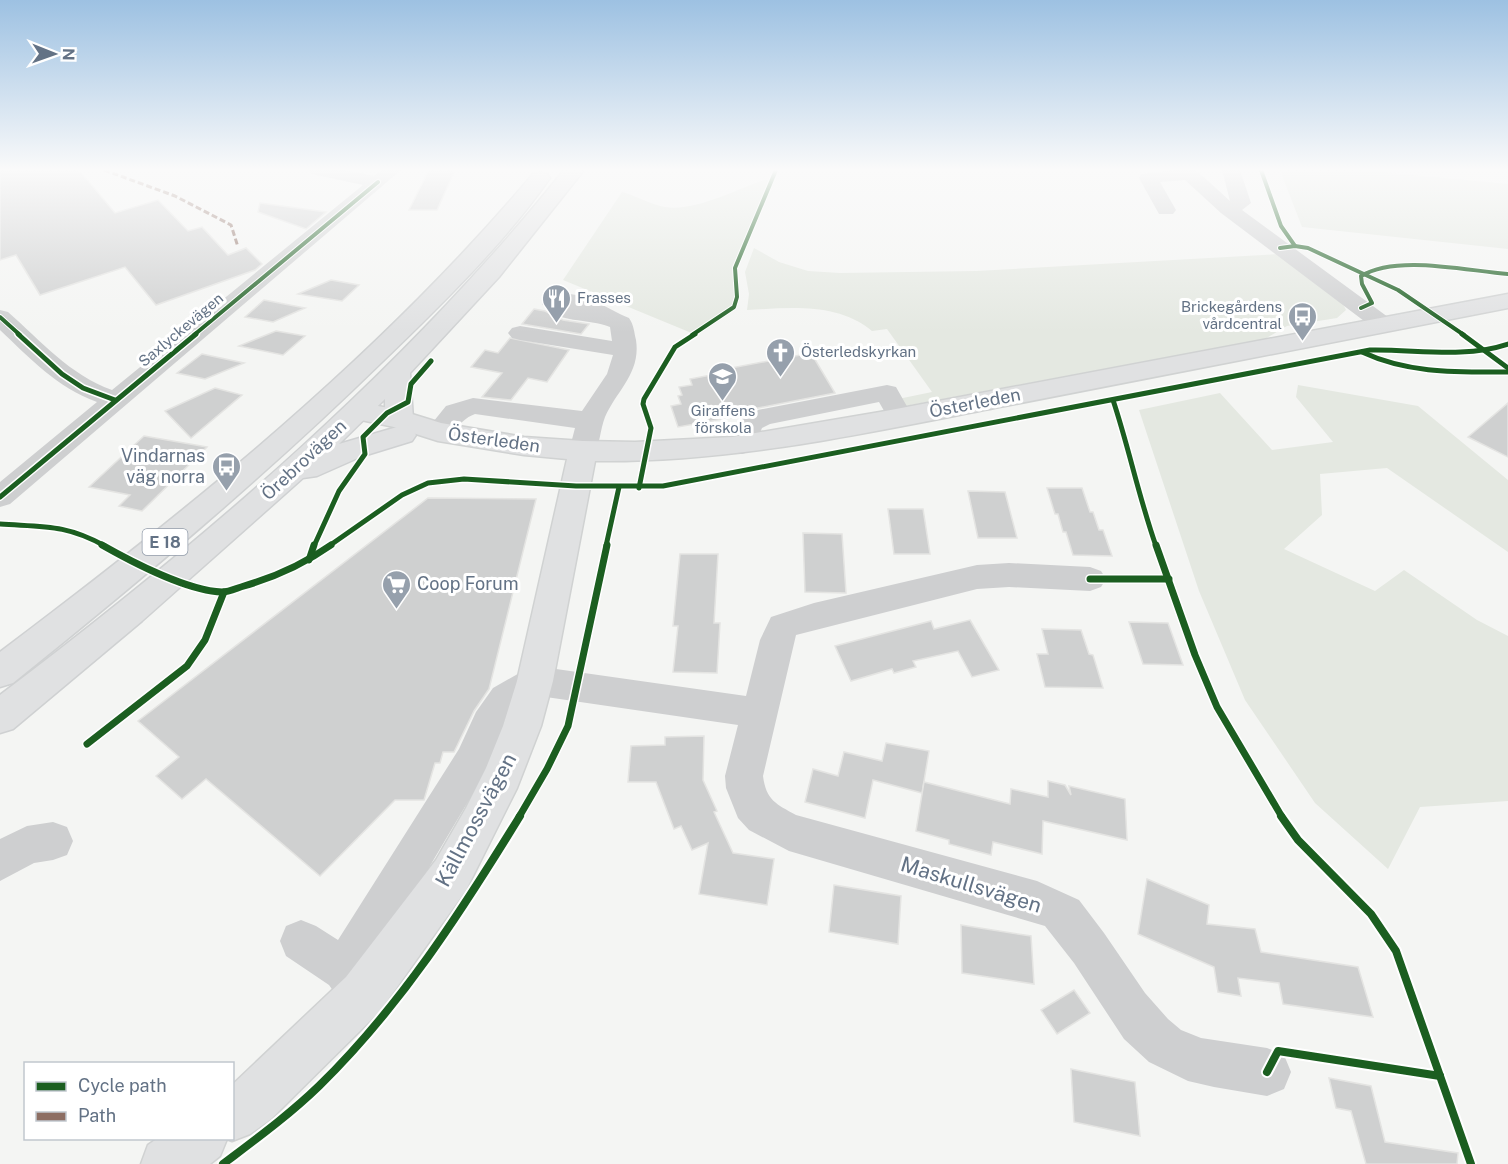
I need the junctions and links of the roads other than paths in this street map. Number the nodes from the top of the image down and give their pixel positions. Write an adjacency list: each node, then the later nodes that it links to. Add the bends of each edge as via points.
1 (327, 224): 12 (street, Saxlyckevägen)
2 (501, 224): 13 (main road, Örebrovägen / E 18, via 407,326)
3 (531, 224): 11 (main road, Örebrovägen / E 18, via 502,261)
4 (1244, 224): 8 (street)
5 (1508, 301): 8 (main road, Österleden)
6 (0, 317): 12 (street, via 62,375)
7 (614, 319): 10 (street, via 624,328)
8 (1384, 325): 15 (main road, Österleden)
9 (520, 333): 10 (street)
10 (625, 350): 18 (street, via 626,363)
11 (397, 373): 14 (main road, Örebrovägen / E 18); 16 (main road)
12 (115, 400): 20 (street, Saxlyckevägen)
13 (323, 404): 14 (main road); 22 (main road, Örebrovägen / E 18, via 200,514)
14 (357, 411): 16 (main road, Österleden, via 372,428); 19 (main road, Örebrovägen / E 18)
15 (900, 417): 17 (street, via 887,393 762,417)
16 (400, 427): 18 (main road, Österleden, via 524,446); 19 (main road)
17 (747, 434): 18 (main road, Österleden, via 635,452)
18 (587, 436): 23 (main road, Källmossvägen)
19 (282, 482): 25 (main road, Örebrovägen / E 18, via 126,616)
20 (0, 497)
21 (1090, 579): 24 (street, Maskullsvägen, via 977,577 783,626)
22 (0, 672)
23 (535, 681): 24 (street); 27 (main road, Källmossvägen, via 503,775 451,875)
24 (760, 712): 28 (street, Maskullsvägen, via 744,776 745,795 758,814 789,832 1037,902 1062,914 1125,1002 1166,1047 1206,1061)
25 (0, 717)
26 (301, 941): 27 (street)
27 (354, 982): 29 (main road, Källmossvägen, via 253,1101)
28 (1267, 1072)
29 (234, 1115)
30 (199, 1140): 31 (main road)
31 (167, 1164)

